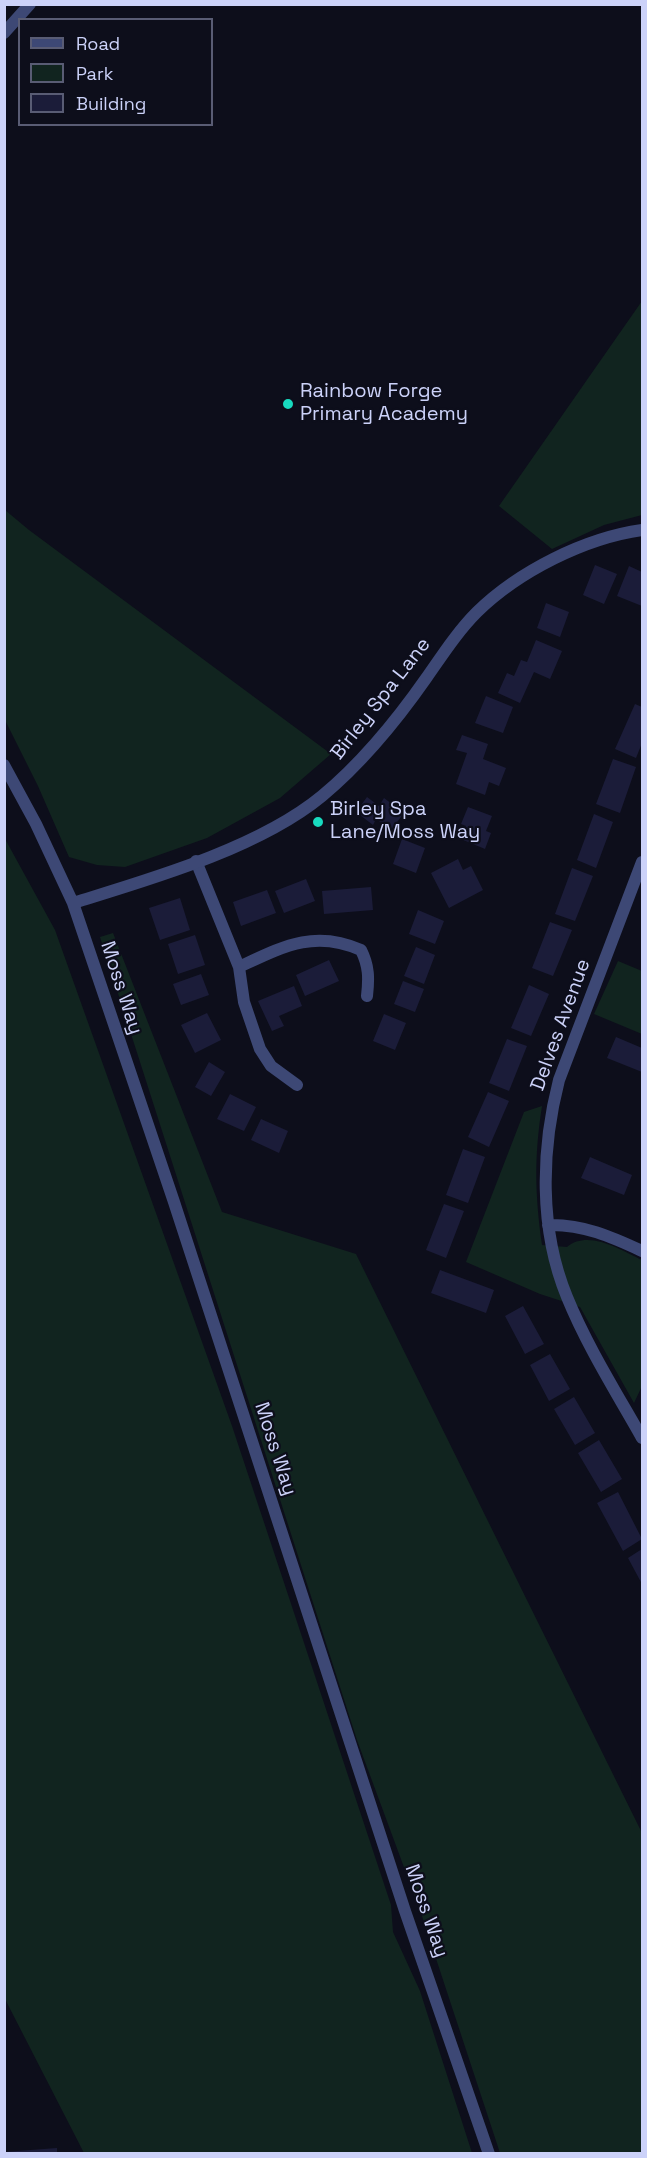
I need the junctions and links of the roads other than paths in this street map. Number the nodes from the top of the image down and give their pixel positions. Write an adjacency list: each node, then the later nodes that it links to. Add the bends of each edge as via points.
1 (30, 4): 2 (street)
2 (4, 33)
3 (642, 530): 5 (street, Birley Spa Lane, via 578,550 498,594 450,644 398,715 345,777 294,815 252,839)
4 (4, 765): 7 (street, Moss Way)
5 (196, 861): 7 (street, Birley Spa Lane); 8 (street)
6 (642, 862): 11 (street, Delves Avenue, via 550,1113)
7 (73, 903): 14 (street, Moss Way, via 405,1911)
8 (239, 967): 9 (street, via 285,945 332,939 361,950 367,962); 10 (street, via 244,1002 261,1049 271,1066)
9 (367, 996)
10 (297, 1085)
11 (548, 1225): 12 (street, via 577,1226 606,1234); 13 (street, Delves Avenue, via 566,1296)
12 (642, 1251)
13 (642, 1438)
14 (489, 2154)

